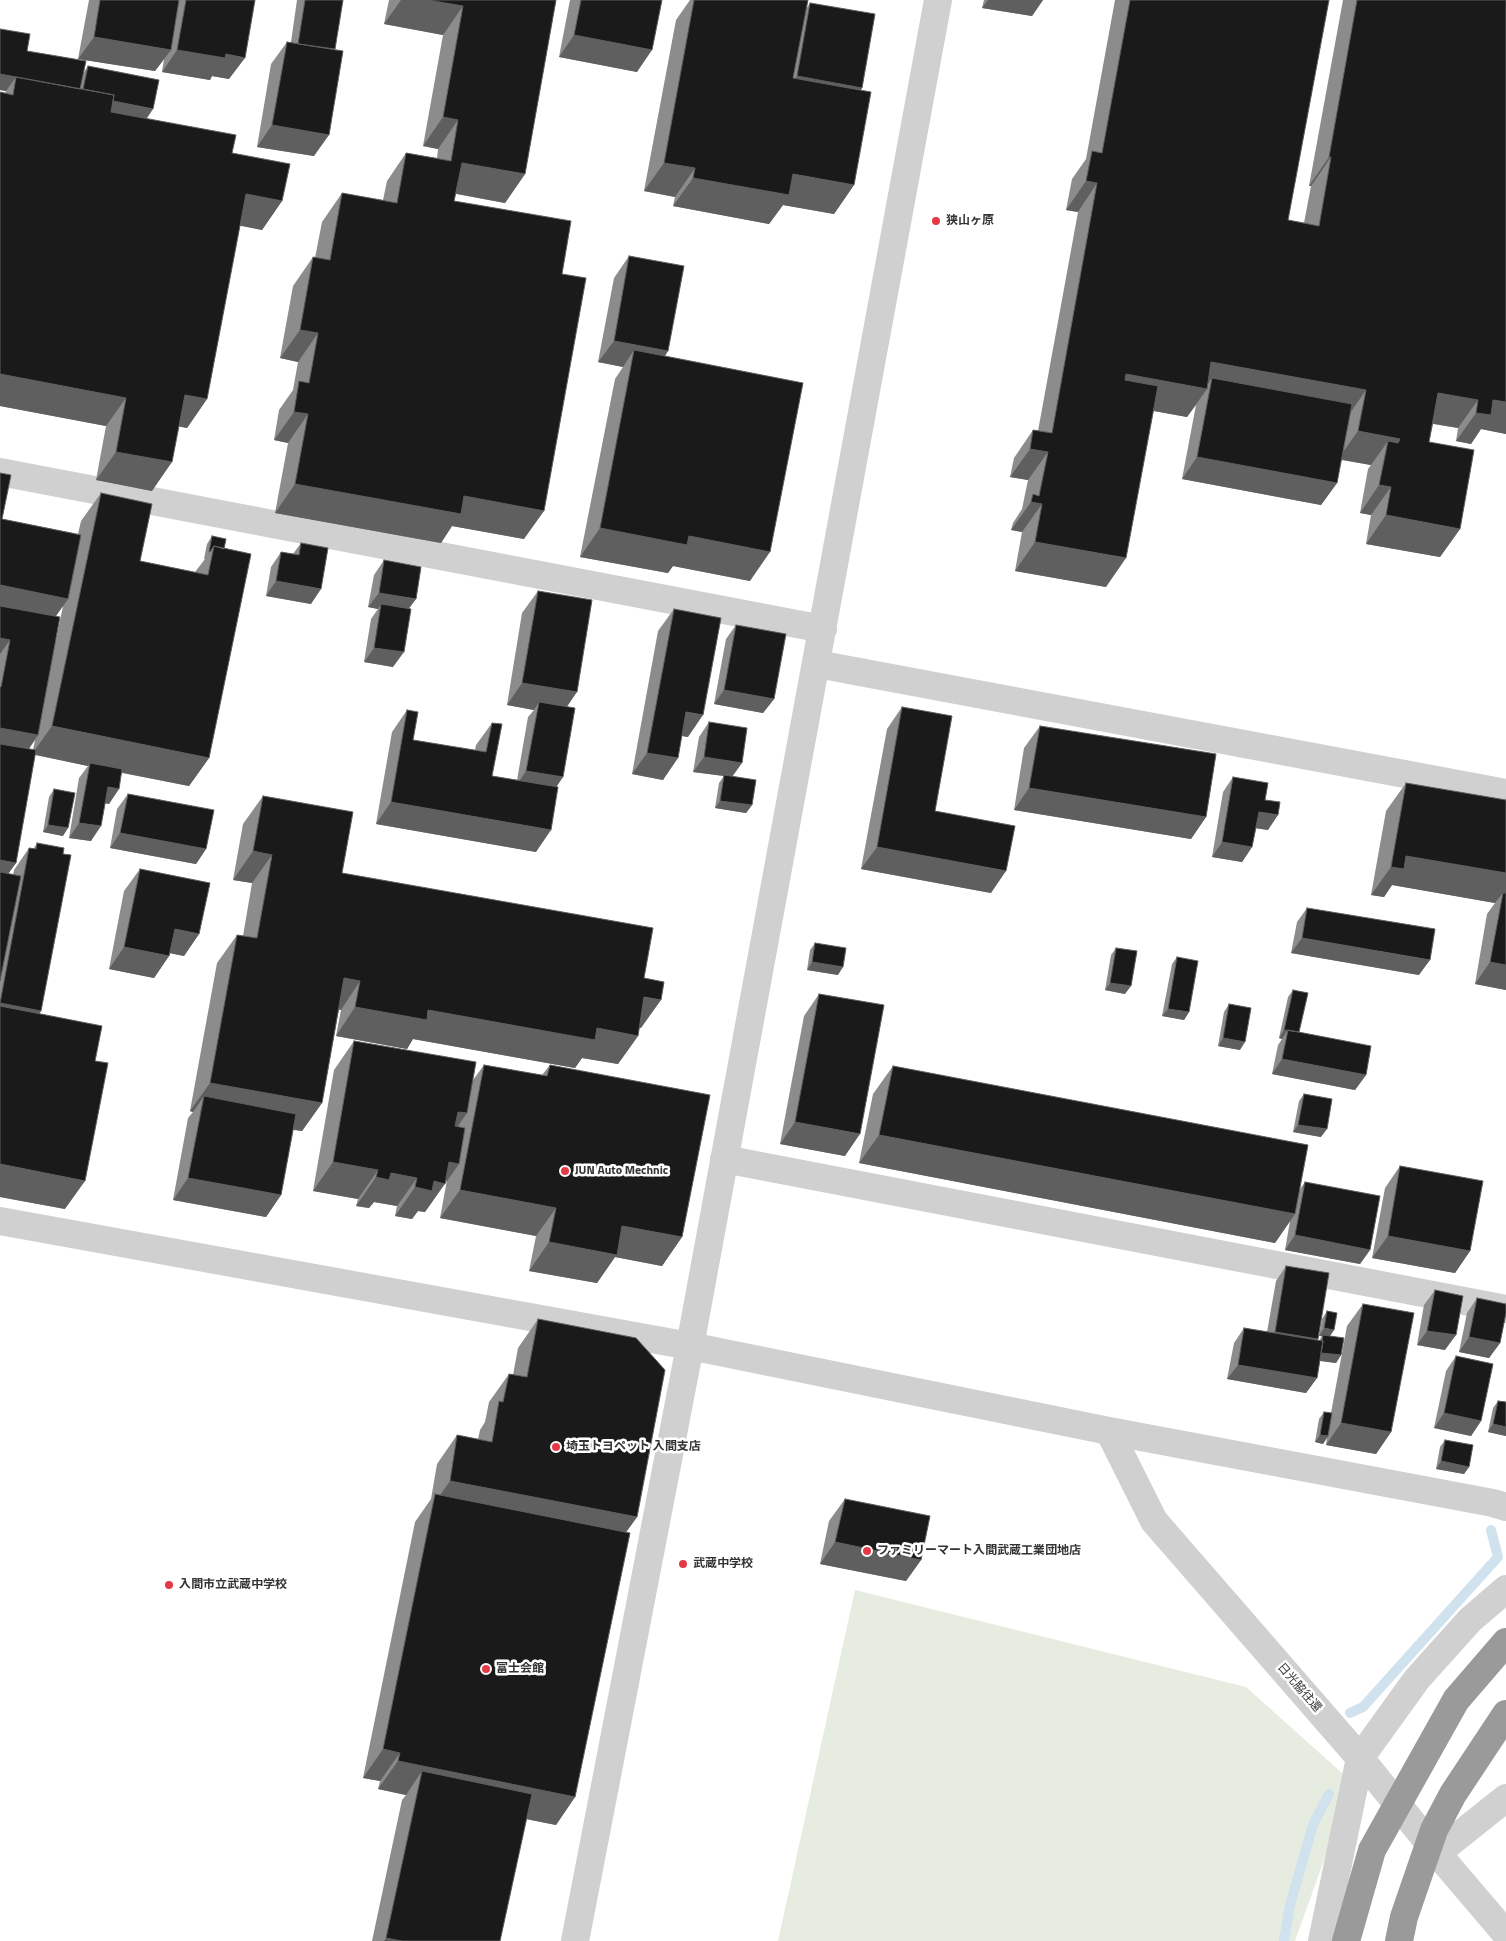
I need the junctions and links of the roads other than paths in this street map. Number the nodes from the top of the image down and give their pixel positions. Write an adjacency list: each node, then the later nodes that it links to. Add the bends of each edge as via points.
1 (938, 0): 3 (street)
2 (0, 472): 3 (street)
3 (823, 629): 4 (street)
4 (817, 664): 5 (street); 6 (street)
5 (1506, 793)
6 (724, 1159): 8 (street); 9 (street)
7 (0, 1221): 9 (street)
8 (1506, 1309)
9 (690, 1346): 10 (street); 19 (street)
10 (1109, 1432): 11 (street); 15 (street, 日光脇往還, via 1154,1521)
11 (1500, 1505)
12 (1506, 1589): 15 (street, via 1470,1620 1417,1679)
13 (1506, 1642): 21 (highway, bridge, via 1456,1700 1372,1850)
14 (1506, 1714): 22 (highway, bridge, via 1453,1794 1434,1830)
15 (1360, 1758): 17 (street, 日光脇往還); 20 (street)
16 (1506, 1798): 17 (street)
17 (1436, 1853): 18 (street, 日光脇往還)
18 (1506, 1934)
19 (575, 1941)
20 (1322, 1941)
21 (1346, 1941)
22 (1399, 1941)

